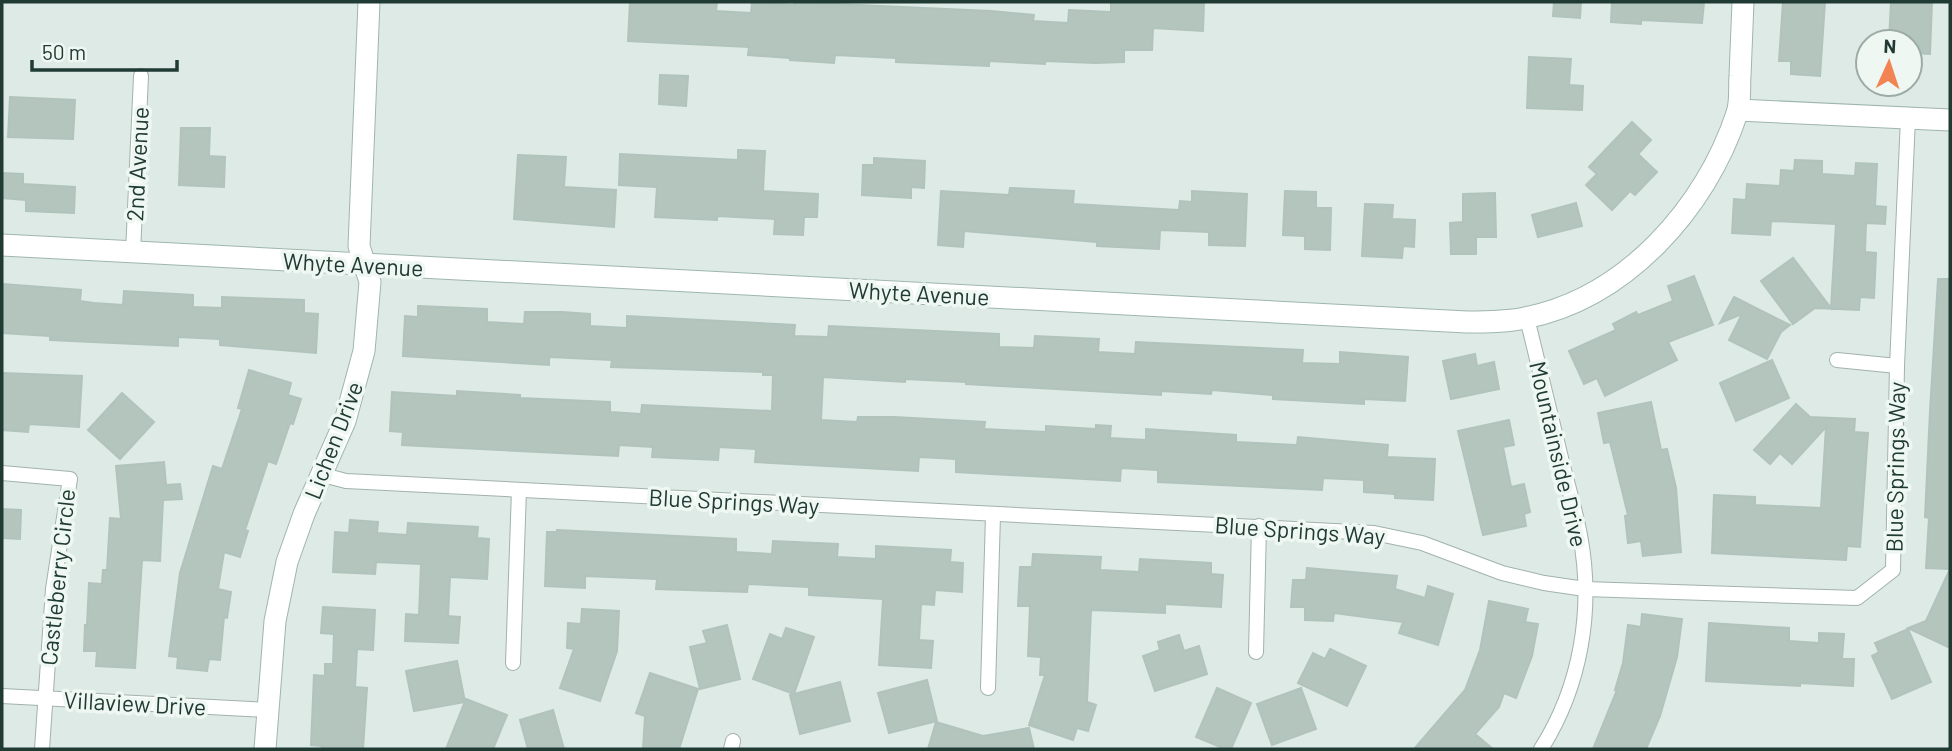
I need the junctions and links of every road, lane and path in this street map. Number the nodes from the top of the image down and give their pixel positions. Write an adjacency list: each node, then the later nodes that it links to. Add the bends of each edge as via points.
1 (369, 2): 9 (street, Lichen Drive, via 359,246)
2 (1744, 2): 4 (street, Whyte Avenue)
3 (141, 76): 8 (street, 2nd Avenue)
4 (1738, 110): 5 (street); 10 (street, Whyte Avenue, via 1699,190 1649,253 1613,282)
5 (1908, 118): 6 (street); 12 (street, Blue Springs Way)
6 (1950, 120)
7 (2, 245): 8 (street, Whyte Avenue)
8 (133, 253): 9 (street, Whyte Avenue)
9 (366, 265): 10 (street, Whyte Avenue, via 1467,322); 14 (street, Lichen Drive, via 370,282 363,351 352,400)
10 (1527, 318): 18 (street, Mountainside Drive, via 1580,534)
11 (1837, 360): 12 (street)
12 (1898, 366): 18 (street, Blue Springs Way, via 1893,570 1857,598)
13 (2, 472): 23 (street, Castleberry Circle, via 70,479 53,589)
14 (323, 475): 15 (street, Blue Springs Way, via 346,481); 24 (street, Lichen Drive, via 287,562 275,621)
15 (519, 490): 16 (street, Blue Springs Way); 20 (street)
16 (993, 514): 17 (street, Blue Springs Way); 21 (street)
17 (1259, 526): 18 (street, Blue Springs Way, via 1396,536 1502,573); 19 (street)
18 (1585, 589): 27 (street, Mountainside Drive, via 1581,653 1570,692)
19 (1256, 652)
20 (513, 663)
21 (988, 688)
22 (2, 696): 23 (street, Villaview Drive)
23 (44, 698): 24 (street, Villaview Drive); 25 (street)
24 (268, 710): 26 (street, Lichen Drive)
25 (42, 749)
26 (265, 749)
27 (1541, 749)

